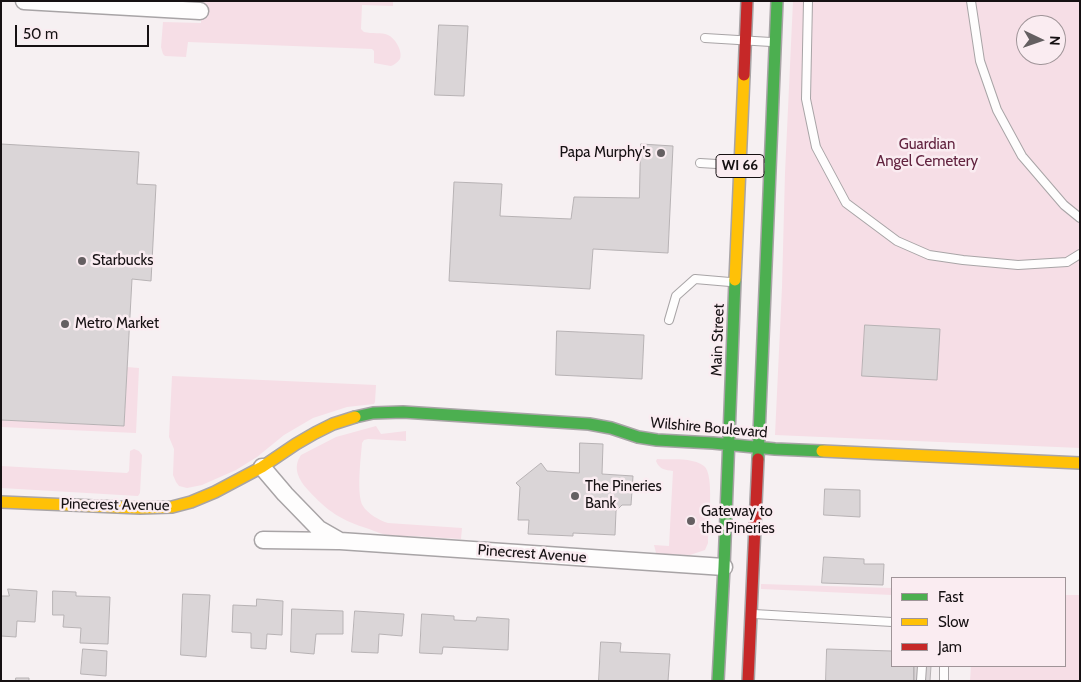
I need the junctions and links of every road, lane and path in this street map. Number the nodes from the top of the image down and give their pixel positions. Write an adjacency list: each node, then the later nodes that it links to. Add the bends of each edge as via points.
1 (24, 1): 6 (street)
2 (747, 1): 8 (main road, Main Street / WI 66)
3 (777, 1): 9 (main road, WI 66)
4 (808, 1): 14 (lane, via 806,99 816,147 846,203 897,241 929,255 1018,265 1066,262)
5 (971, 1): 13 (lane, via 980,61 997,110 1022,156 1064,205)
6 (200, 11)
7 (705, 38): 8 (lane)
8 (745, 40): 9 (lane); 11 (main road, Main Street / WI 66)
9 (775, 42): 12 (main road, WI 66)
10 (700, 163): 11 (lane)
11 (740, 166): 12 (lane); 15 (main road, Main Street / WI 66)
12 (770, 167): 18 (main road, WI 66)
13 (1080, 218)
14 (1080, 254)
15 (735, 282): 16 (lane, via 695,279 676,296); 17 (main road, Main Street / WI 66)
16 (669, 320)
17 (729, 444): 18 (main road, Wilshire Boulevard); 20 (main road, Wilshire Boulevard, via 657,440 589,424 403,412 373,413 356,416 315,433); 24 (main road, Main Street / WI 66)
18 (758, 447): 19 (main road, Wilshire Boulevard); 25 (main road, WI 66)
19 (1080, 463)
20 (262, 467): 21 (main road, Pinecrest Avenue, via 215,492 172,507); 23 (street, Pinecrest Avenue, via 319,529)
21 (1, 502)
22 (263, 540): 23 (street, Pinecrest Avenue)
23 (340, 542): 24 (street, Pinecrest Avenue)
24 (724, 567): 29 (main road, Main Street / WI 66)
25 (750, 614): 26 (lane); 30 (main road, WI 66)
26 (891, 622)
27 (922, 667): 31 (lane)
28 (944, 667): 32 (lane)
29 (718, 681)
30 (748, 681)
31 (921, 681)
32 (944, 681)

